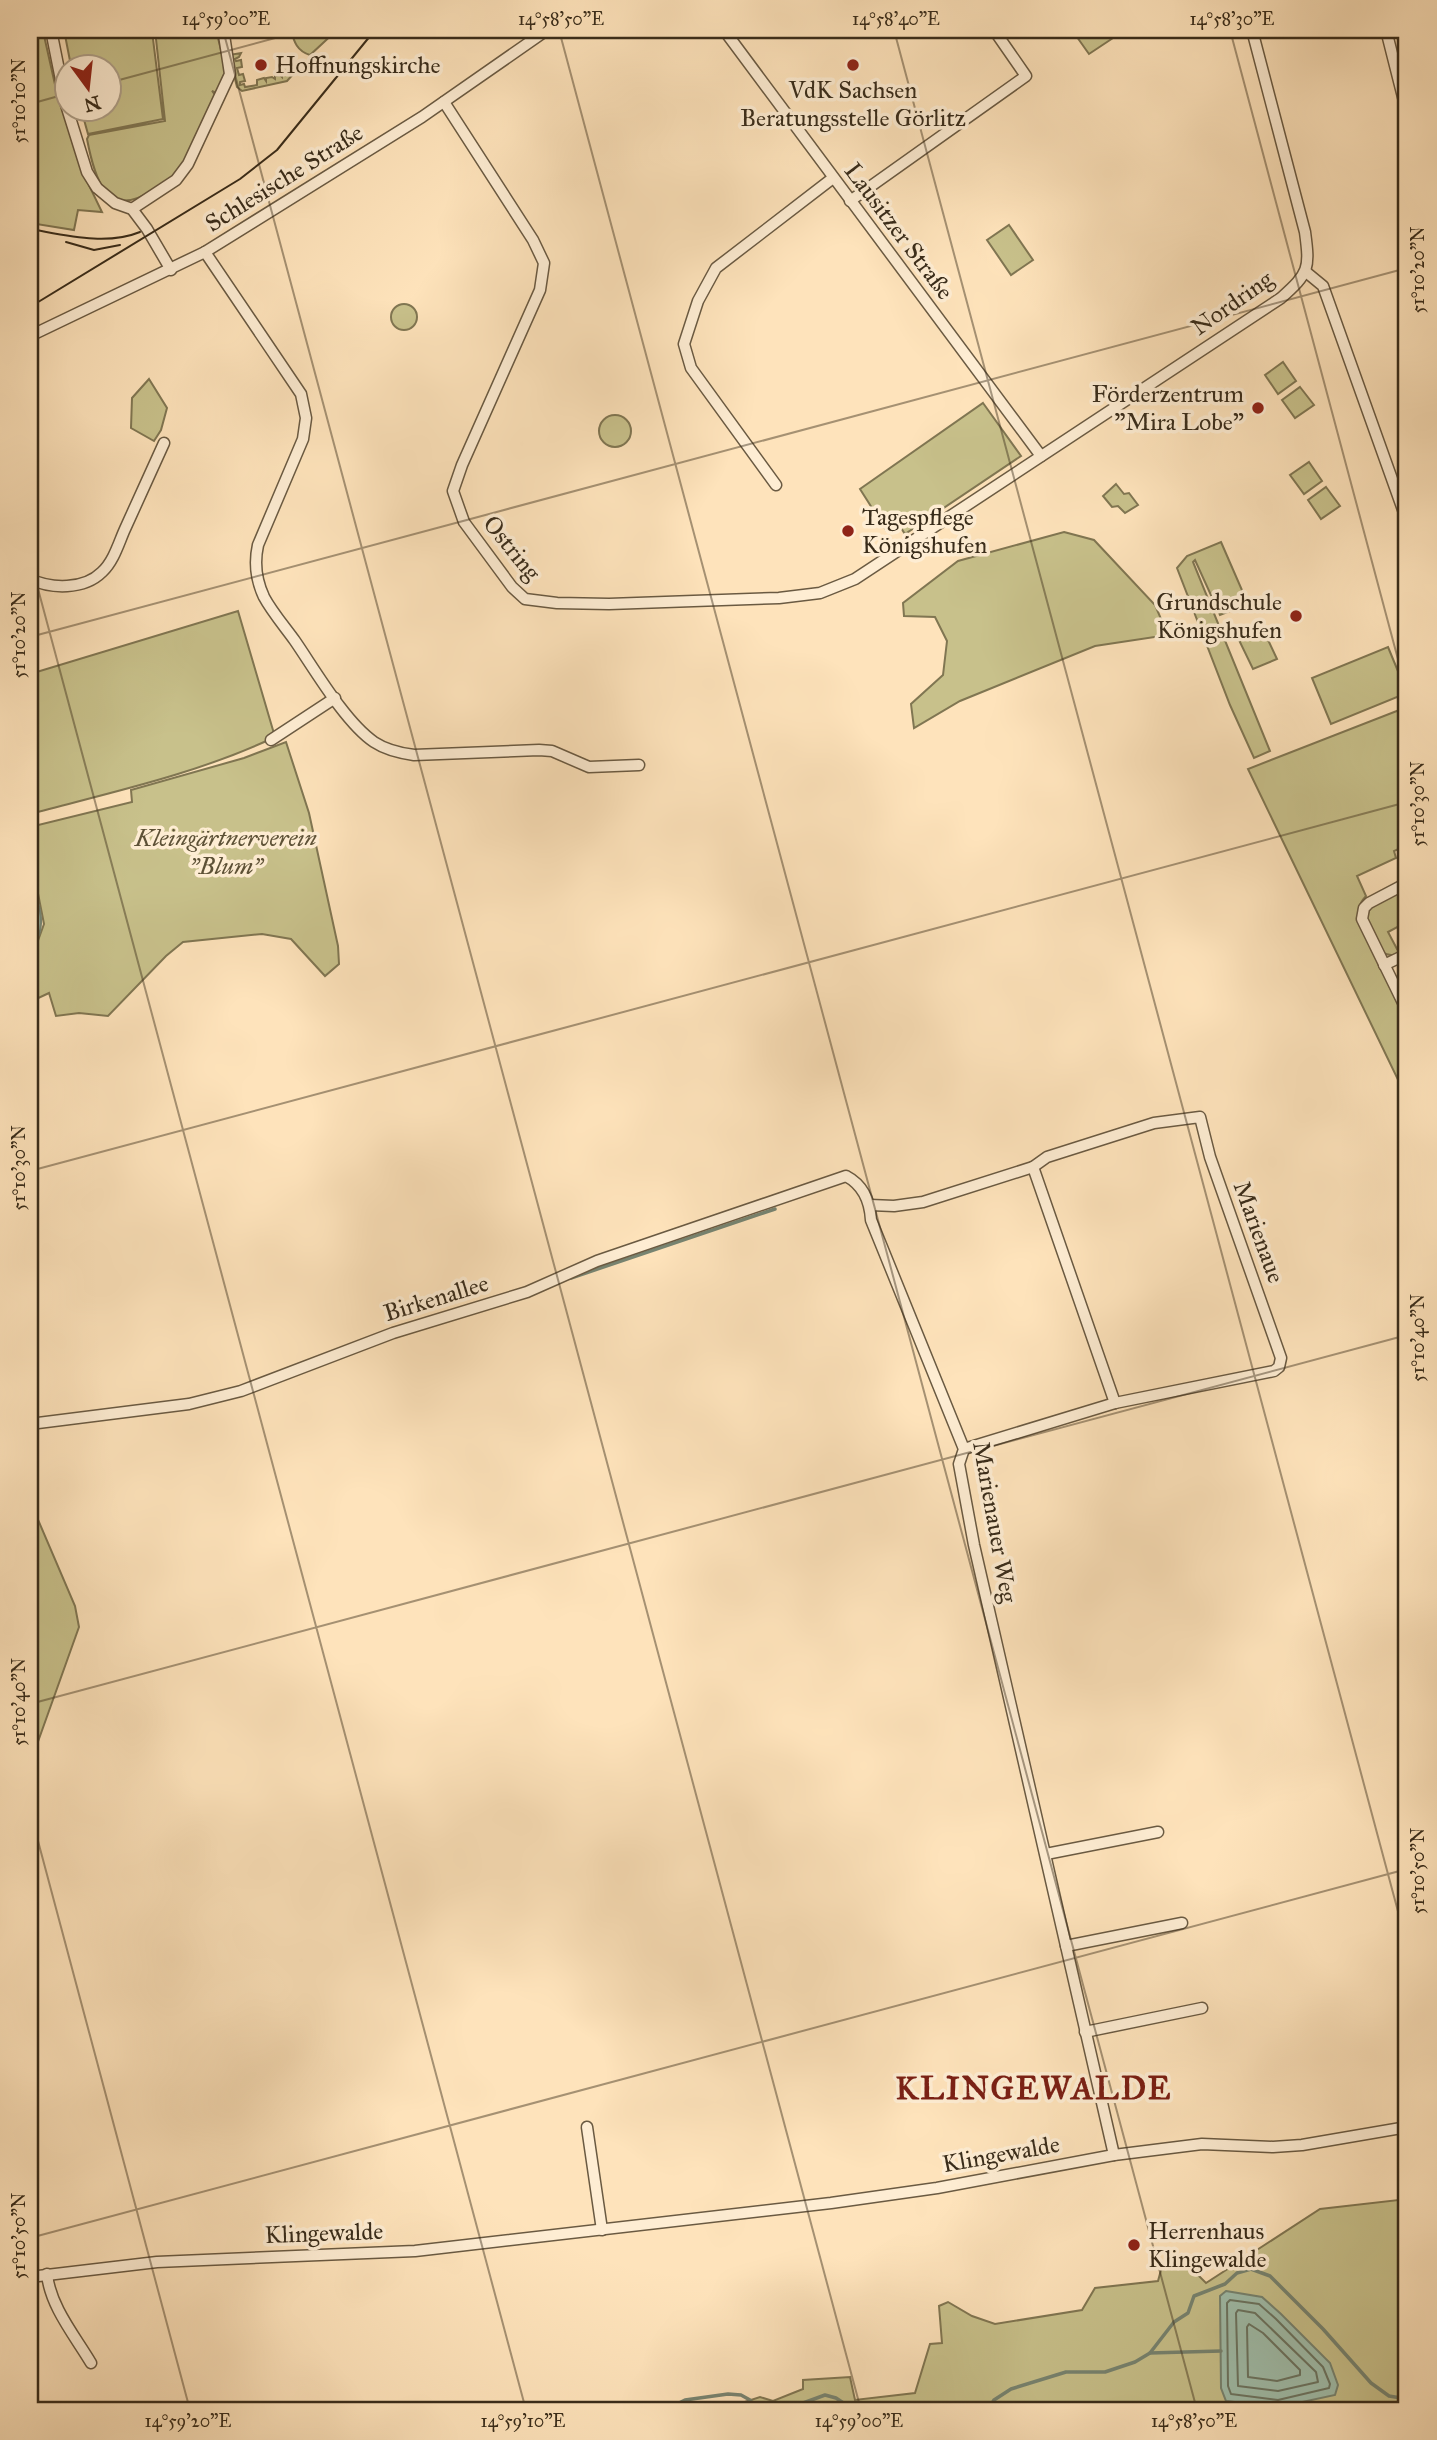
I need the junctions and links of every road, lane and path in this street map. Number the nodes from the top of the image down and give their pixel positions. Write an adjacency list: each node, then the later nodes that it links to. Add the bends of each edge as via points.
1 (51, 30): 8 (street)
2 (547, 30): 9 (street, Schlesische Straße)
3 (724, 30): 12 (street, Lausitzer Straße)
4 (994, 30): 13 (street, via 1026,76)
5 (1252, 30): 17 (street, Nordring, via 1305,232)
6 (1386, 30): 10 (street)
7 (224, 35): 14 (street, via 230,74 188,164 176,180)
8 (56, 52)
9 (444, 102): 15 (street, Schlesische Straße); 20 (street, Ostring, via 544,263 540,290 453,491 464,522 526,599 609,604 820,593 855,579)
10 (1407, 113)
11 (72, 122): 14 (street, via 87,172 97,188 115,203)
12 (833, 178): 13 (street, Lausitzer Straße); 21 (street, via 716,268 698,301 684,344 691,368)
13 (850, 201): 20 (street, Lausitzer Straße)
14 (132, 209): 16 (street)
15 (205, 252): 16 (street, Schlesische Straße); 24 (street, via 304,401 303,439 258,545 256,573 265,598)
16 (171, 270): 18 (street, Schlesische Straße)
17 (1306, 272): 20 (street, Nordring, via 1281,298); 22 (street, via 1323,286)
18 (30, 336)
19 (164, 443): 23 (street, via 102,573 55,587)
20 (1041, 456)
21 (776, 485)
22 (1407, 521)
23 (30, 579)
24 (335, 698): 25 (street); 26 (street, via 372,741 400,753 539,750 589,766)
25 (271, 740)
26 (639, 765)
27 (1407, 883): 29 (street, via 1364,908 1364,925)
28 (1407, 954): 29 (street)
29 (1384, 965): 30 (street)
30 (1407, 1011)
31 (1032, 1167): 33 (street, Marienaue, via 923,1202); 34 (street); 34 (street, Marienaue, via 1047,1157 1154,1123 1200,1117 1282,1362 1274,1371)
32 (846, 1176): 33 (street, Marienauer Weg, via 857,1182); 35 (street, Birkenallee, via 597,1261 527,1292 393,1333 241,1391 189,1404)
33 (870, 1205): 36 (street, Marienauer Weg, via 871,1220)
34 (1115, 1404): 36 (street, Marienaue)
35 (30, 1424)
36 (964, 1449): 38 (street, Marienauer Weg, via 959,1464 974,1545)
37 (1158, 1832): 38 (street)
38 (1046, 1854): 40 (street, Marienauer Weg)
39 (1182, 1923): 40 (street)
40 (1066, 1946): 42 (street, Marienauer Weg)
41 (1202, 2008): 42 (street)
42 (1085, 2032): 45 (street, Marienauer Weg)
43 (587, 2127): 46 (street)
44 (1407, 2127): 45 (street, Klingewalde, via 1302,2145 1202,2144)
45 (1114, 2155): 46 (street, Klingewalde, via 858,2200)
46 (602, 2230): 47 (street, Klingewalde, via 415,2251 157,2262)
47 (47, 2274): 48 (street, Klingewalde); 49 (street, via 66,2324)
48 (30, 2277)
49 (90, 2363)

